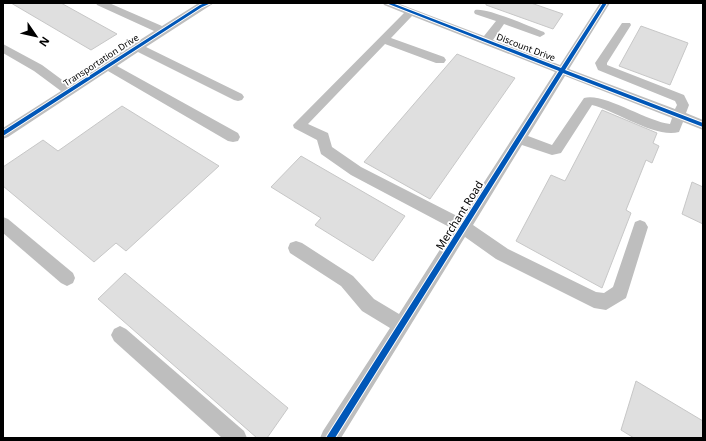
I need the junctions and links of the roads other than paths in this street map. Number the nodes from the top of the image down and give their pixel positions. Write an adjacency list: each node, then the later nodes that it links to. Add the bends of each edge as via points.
1 (101, 3): 9 (street)
2 (209, 3): 9 (street, Transportation Drive)
3 (388, 3): 5 (street, Discount Drive)
4 (605, 3): 17 (street, Merchant Road)
5 (410, 12): 11 (street); 12 (street, Discount Drive)
6 (479, 12): 7 (street)
7 (502, 20): 10 (street); 12 (street)
8 (626, 25): 20 (street, via 601,63 602,67 680,98 683,105)
9 (163, 31): 13 (street, Transportation Drive)
10 (540, 34)
11 (383, 39): 15 (street); 26 (street, via 299,125 323,137 326,150 356,171)
12 (486, 41): 17 (street, Discount Drive)
13 (137, 47): 16 (street, Transportation Drive); 19 (street)
14 (3, 48): 18 (street, via 38,68)
15 (440, 60)
16 (108, 66): 18 (street, Transportation Drive); 23 (street)
17 (563, 71): 20 (street, Discount Drive); 24 (street, Merchant Road)
18 (70, 91): 22 (street, Transportation Drive)
19 (238, 97)
20 (680, 116): 21 (street, Discount Drive); 24 (street, via 674,129 670,129 588,101 556,149 552,150)
21 (703, 125)
22 (3, 134)
23 (233, 137)
24 (520, 139): 26 (street, Merchant Road)
25 (3, 224): 29 (street)
26 (464, 227): 27 (street, via 502,254 594,300 606,302 620,292); 30 (street, Merchant Road)
27 (640, 227)
28 (296, 248): 30 (street, via 347,281 368,305)
29 (67, 278)
30 (402, 325): 33 (street, Merchant Road)
31 (120, 335): 32 (street)
32 (237, 438)
33 (330, 438)

